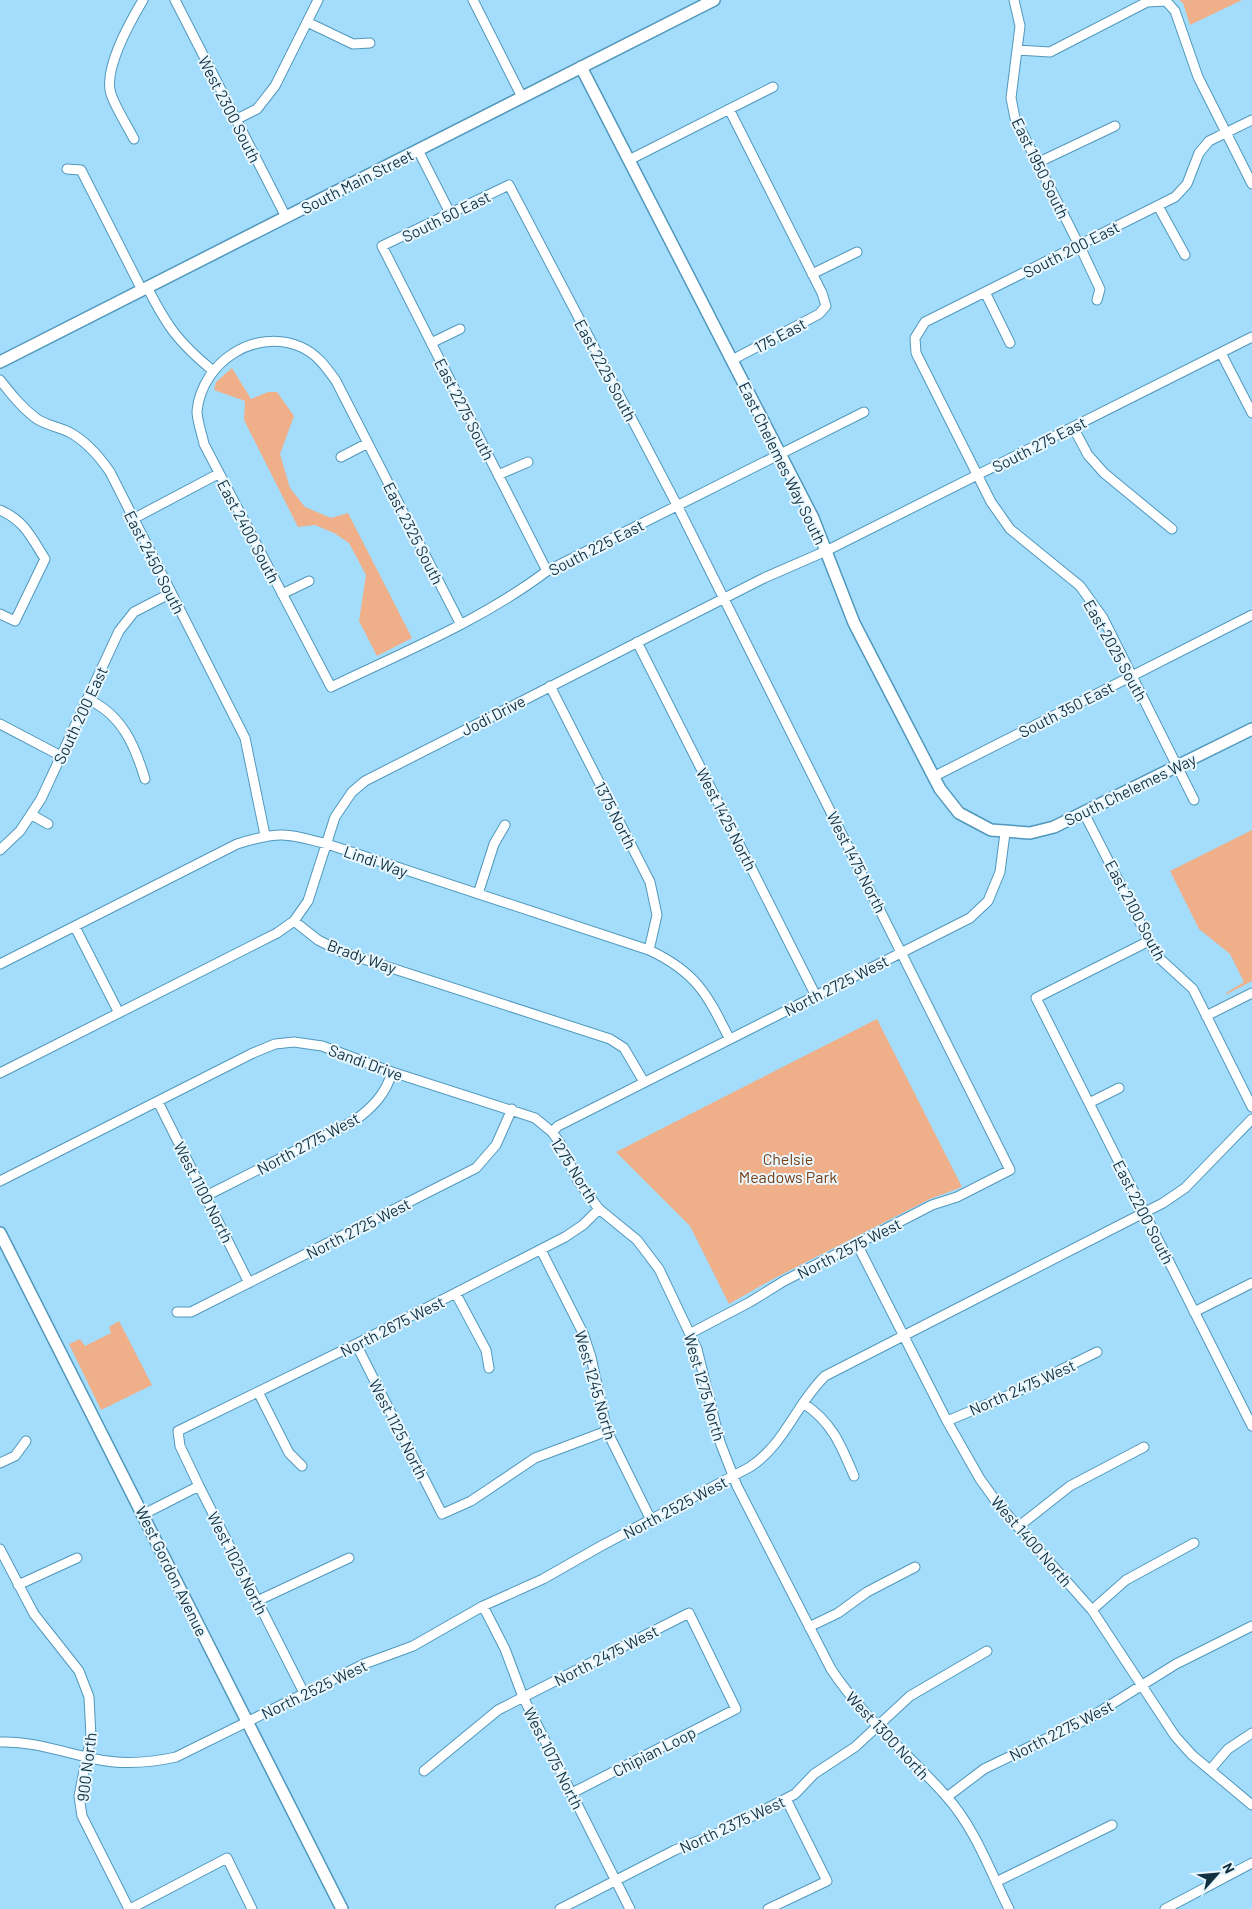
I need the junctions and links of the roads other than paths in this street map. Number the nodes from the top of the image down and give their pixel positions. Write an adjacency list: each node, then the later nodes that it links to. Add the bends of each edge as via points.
1 (143, 0): 19 (street, via 109,74 111,94)
2 (175, 0): 15 (street, West 2300 South)
3 (318, 0): 8 (street)
4 (474, 0): 13 (street)
5 (714, 0): 11 (street, South Main Street)
6 (1014, 0): 10 (street, East 1950 South, via 1020,26)
7 (1166, 1): 10 (street, via 1148,2 1050,52); 18 (street, via 1175,11 1198,77)
8 (307, 22): 9 (street, via 354,44); 15 (street, via 275,86 256,109)
9 (370, 43)
10 (1017, 50): 22 (street, East 1950 South, via 1011,98 1015,118)
11 (581, 67): 13 (street, South Main Street); 21 (street, East Chelemes Way South)
12 (773, 87): 14 (street)
13 (522, 97): 20 (street, South Main Street)
14 (729, 109): 21 (street); 33 (street)
15 (235, 120): 28 (street, West 2300 South)
16 (1252, 120): 18 (street, South 200 East)
17 (1115, 126): 22 (street)
18 (1226, 133): 24 (street); 26 (street, South 200 East, via 1209,141 1199,153 1187,184 1175,197)
19 (134, 139)
20 (418, 150): 27 (street); 28 (street, South Main Street)
21 (629, 160): 43 (street, East Chelemes Way South)
22 (1037, 163): 29 (street, East 1950 South)
23 (67, 169): 34 (street, via 81,170)
24 (1252, 184)
25 (509, 185): 27 (street, South 50 East); 57 (street, East 2225 South)
26 (1158, 206): 29 (street, South 200 East); 32 (street)
27 (450, 214): 30 (street, South 50 East)
28 (286, 217): 34 (street, South Main Street)
29 (1080, 244): 35 (street, South 200 East); 36 (street, East 1950 South, via 1100,289)
30 (382, 246): 40 (street, East 2275 South)
31 (857, 252): 33 (street)
32 (1185, 255)
33 (812, 274): 43 (street, 175 East, via 826,306 818,314)
34 (144, 289): 44 (street, South Main Street); 45 (street, via 186,348)
35 (985, 292): 39 (street, South 200 East, via 925,322); 41 (street)
36 (1097, 300)
37 (460, 329): 40 (street, East 2275 South)
38 (1252, 337): 42 (street, South 275 East)
39 (915, 338): 56 (street, East 2025 South, via 916,353)
40 (431, 343): 55 (street, East 2275 South)
41 (1010, 343)
42 (1221, 353): 48 (street); 49 (street, South 275 East)
43 (732, 360): 51 (street, East Chelemes Way South)
44 (0, 362)
45 (212, 370): 50 (street, East 2325 South, via 254,342 278,341 300,347 321,360 336,380); 54 (street, East 2400 South, via 197,411 204,444)
46 (0, 380): 59 (street, East 2450 South, via 15,400 38,420 70,433 100,457)
47 (864, 412): 51 (street, South 225 East)
48 (1252, 413)
49 (1073, 427): 56 (street, South 275 East); 60 (street, via 1088,455 1104,473)
50 (368, 442): 52 (street); 71 (street, East 2325 South)
51 (780, 454): 57 (street, South 225 East); 61 (street, East Chelemes Way South)
52 (341, 457)
53 (528, 462): 55 (street, East 2275 South)
54 (218, 474): 59 (street); 67 (street, East 2400 South)
55 (498, 475): 63 (street, East 2275 South)
56 (977, 476): 61 (street, South 275 East); 73 (street, East 2025 South, via 1010,529 1080,586)
57 (677, 505): 62 (street, East 2225 South); 63 (street, South 225 East)
58 (0, 510): 69 (street, via 28,530 45,559 15,621)
59 (133, 519): 66 (street, East 2450 South)
60 (1172, 529)
61 (826, 551): 64 (street, South 275 East); 81 (street, East Chelemes Way South, via 865,645)
62 (702, 556): 68 (street, West 1475 North)
63 (546, 571): 71 (street, South 225 East, via 514,596)
64 (764, 578): 68 (street, Jodi Drive)
65 (309, 580): 67 (street)
66 (171, 593): 76 (street, South 200 East, via 134,612 124,625); 89 (street, East 2450 South, via 245,738)
67 (282, 594): 75 (street, East 2400 South)
68 (723, 598): 72 (street, Jodi Drive); 97 (street, West 1475 North)
69 (0, 614)
70 (1252, 615): 73 (street, South 350 East)
71 (460, 623): 75 (street, South 225 East)
72 (637, 642): 74 (street, Jodi Drive); 100 (street, West 1425 North)
73 (1132, 676): 80 (street, East 2025 South); 81 (street, South 350 East)
74 (550, 686): 90 (street, Jodi Drive, via 365,781 342,804); 96 (street, 1375 North, via 650,882 657,915)
75 (331, 687)
76 (88, 699): 79 (street, South 200 East); 82 (street, via 118,720)
77 (0, 724): 79 (street)
78 (1252, 729): 80 (street, South Chelemes Way)
79 (61, 756): 85 (street, South 200 East)
80 (1177, 766): 83 (street, East 2025 South); 84 (street, South Chelemes Way)
81 (933, 777): 88 (street, East Chelemes Way South, via 959,813 983,827)
82 (145, 779)
83 (1194, 800)
84 (1084, 813): 88 (street, South Chelemes Way, via 1054,827 1030,833); 95 (street, East 2100 South)
85 (32, 815): 86 (street); 91 (street, South 200 East)
86 (48, 824)
87 (506, 825): 92 (street, via 494,844)
88 (1005, 833): 97 (street, North 2725 West, via 1000,872 988,900 970,918)
89 (265, 835): 90 (street, Lindi Way, via 280,833); 94 (street, Lindi Way, via 237,844)
90 (326, 844): 92 (street, Lindi Way); 93 (street, Jodi Drive, via 308,901)
91 (0, 850)
92 (478, 894): 96 (street, Lindi Way)
93 (294, 921): 101 (street, via 277,933); 106 (street, Brady Way, via 318,940 342,952 610,1039 624,1048)
94 (75, 927): 98 (street, Lindi Way); 101 (street)
95 (1149, 941): 102 (street, East 2100 South, via 1166,966 1193,989); 109 (street, East 2200 South, via 1036,998)
96 (649, 950): 103 (street, Lindi Way, via 670,959 687,972 713,1004)
97 (902, 952): 100 (street, North 2725 West); 114 (street, West 1475 North)
98 (0, 964)
99 (1252, 993): 102 (street)
100 (816, 996): 103 (street, North 2725 West)
101 (119, 1013): 105 (street)
102 (1206, 1016): 110 (street, East 2100 South)
103 (729, 1038): 106 (street)
104 (392, 1072): 108 (street, Sandi Drive, via 322,1046 294,1042 275,1044); 111 (street, Sandi Drive); 116 (street, North 2775 West, via 384,1092 370,1110 354,1121)
105 (0, 1073)
106 (644, 1082): 113 (street)
107 (1119, 1088): 109 (street)
108 (158, 1102): 115 (street, Sandi Drive); 116 (street, West 1100 North)
109 (1089, 1103): 118 (street, East 2200 South)
110 (1252, 1107)
111 (512, 1109): 113 (street, Sandi Drive, via 535,1118); 122 (street, North 2725 West, via 496,1145 476,1168)
112 (1252, 1119): 118 (street, North 2525 West, via 1185,1188)
113 (552, 1132): 117 (street, 1275 North, via 578,1181)
114 (1010, 1170): 120 (street, North 2575 West)
115 (0, 1181)
116 (206, 1196): 122 (street, West 1100 North)
117 (599, 1209): 121 (street, North 2675 West, via 575,1231); 127 (street, West 1275 North, via 637,1240 648,1254)
118 (1144, 1213): 126 (street, East 2200 South); 128 (street, North 2525 West)
119 (0, 1233): 145 (street, West Gordon Avenue)
120 (857, 1244): 127 (street, North 2575 West); 128 (street, West 1400 North)
121 (541, 1250): 124 (street, North 2675 West); 137 (street, West 1245 North, via 583,1333)
122 (249, 1283): 125 (street, North 2725 West, via 191,1312)
123 (1252, 1283): 126 (street)
124 (456, 1294): 129 (street, North 2675 West); 131 (street, via 486,1350)
125 (177, 1312)
126 (1194, 1312): 135 (street, East 2200 South)
127 (691, 1333): 142 (street, West 1275 North, via 720,1442)
128 (904, 1334): 133 (street, North 2525 West, via 825,1376); 134 (street, West 1400 North)
129 (356, 1344): 132 (street, North 2675 West); 137 (street, West 1125 North, via 442,1514 471,1500 535,1458)
130 (1097, 1352): 134 (street, North 2475 West, via 1014,1393)
131 (489, 1368)
132 (258, 1392): 136 (street, North 2675 West); 141 (street, via 289,1453)
133 (803, 1403): 142 (street, North 2525 West, via 769,1453); 143 (street, via 826,1420)
134 (947, 1421): 147 (street, West 1400 North, via 980,1479)
135 (1252, 1426)
136 (178, 1431): 144 (street, West 1025 North, via 180,1446)
137 (607, 1431): 146 (street, West 1245 North)
138 (26, 1441): 140 (street, via 14,1456)
139 (1144, 1447): 147 (street, via 1070,1486)
140 (0, 1463)
141 (302, 1466)
142 (733, 1476): 146 (street, North 2525 West); 158 (street, West 1300 North)
143 (854, 1476)
144 (199, 1486): 145 (street); 154 (street, West 1025 North)
145 (144, 1514): 164 (street, West Gordon Avenue)
146 (651, 1520): 155 (street, North 2525 West, via 543,1579)
147 (1018, 1527): 156 (street, West 1400 North)
148 (1194, 1543): 156 (street, via 1126,1580)
149 (0, 1549): 153 (street, 900 North)
150 (77, 1558): 153 (street)
151 (349, 1558): 154 (street)
152 (915, 1567): 158 (street, via 867,1592 838,1614)
153 (18, 1585): 168 (street, 900 North, via 34,1614 79,1671 86,1688 92,1718)
154 (257, 1601): 161 (street, West 1025 North)
155 (483, 1606): 161 (street, North 2525 West, via 413,1646 371,1661); 162 (street, West 1075 North, via 505,1649)
156 (1092, 1610): 160 (street, West 1400 North)
157 (1252, 1626): 160 (street, North 2275 West)
158 (809, 1627): 165 (street, West 1300 North, via 847,1693)
159 (987, 1651): 165 (street, North 2375 West, via 910,1696)
160 (1142, 1685): 169 (street, West 1400 North, via 1175,1736); 172 (street, North 2275 West, via 1091,1717 984,1769)
161 (304, 1693): 164 (street, North 2525 West)
162 (523, 1697): 163 (street, North 2475 West, via 689,1613); 170 (street, North 2475 West, via 489,1716); 171 (street, West 1075 North)
163 (736, 1710): 171 (street, Chipian Loop)
164 (247, 1722): 168 (street, North 2525 West, via 176,1757 146,1763 118,1763); 181 (street, West Gordon Avenue)
165 (876, 1726): 172 (street, West 1300 North); 173 (street, North 2375 West, via 855,1748 814,1774)
166 (1252, 1733): 169 (street, via 1228,1749)
167 (0, 1742): 168 (street, North 2525 West, via 21,1742)
168 (87, 1757): 179 (street, 900 North, via 80,1796 82,1816)
169 (1210, 1770): 174 (street, West 1400 North)
170 (424, 1771)
171 (572, 1793): 177 (street, West 1075 North)
172 (947, 1797): 178 (street, West 1300 North, via 970,1828)
173 (786, 1799): 177 (street, North 2375 West); 184 (street, via 827,1881)
174 (1252, 1805)
175 (1112, 1825): 178 (street)
176 (1252, 1863): 186 (street)
177 (615, 1881): 182 (street, North 2375 West); 183 (street, West 1075 North)
178 (996, 1882): 185 (street, West 1300 North)
179 (130, 1909): 180 (street, via 227,1858)
180 (252, 1909)
181 (342, 1909)
182 (560, 1909)
183 (630, 1909)
184 (768, 1909)
185 (1010, 1909)
186 (1165, 1909)

